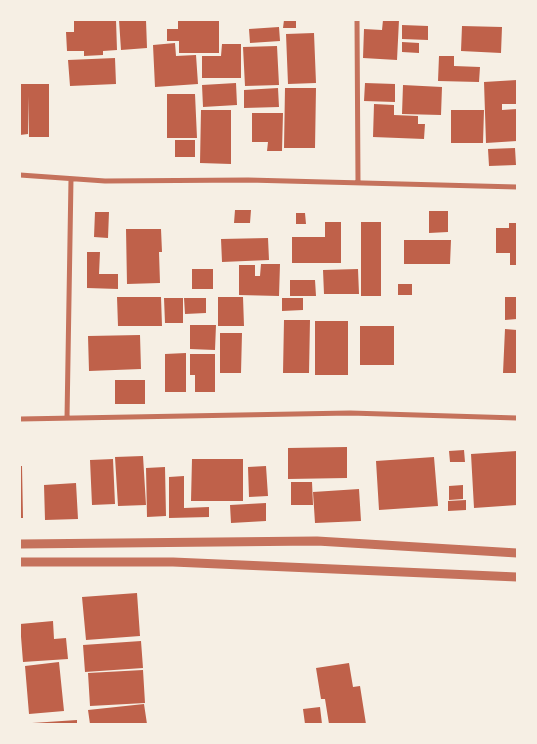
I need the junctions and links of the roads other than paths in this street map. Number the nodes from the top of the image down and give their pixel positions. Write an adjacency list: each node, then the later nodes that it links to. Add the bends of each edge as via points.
1 (357, 20): 4 (street)
2 (20, 174): 3 (street)
3 (71, 179): 4 (street); 6 (street)
4 (358, 182): 5 (street)
5 (517, 187)
6 (67, 418): 7 (street, via 350,413); 8 (street)
7 (517, 418)
8 (20, 419)
9 (20, 544): 10 (street, via 317,541)
10 (517, 553)
11 (20, 562): 12 (street, via 173,562)
12 (517, 577)

